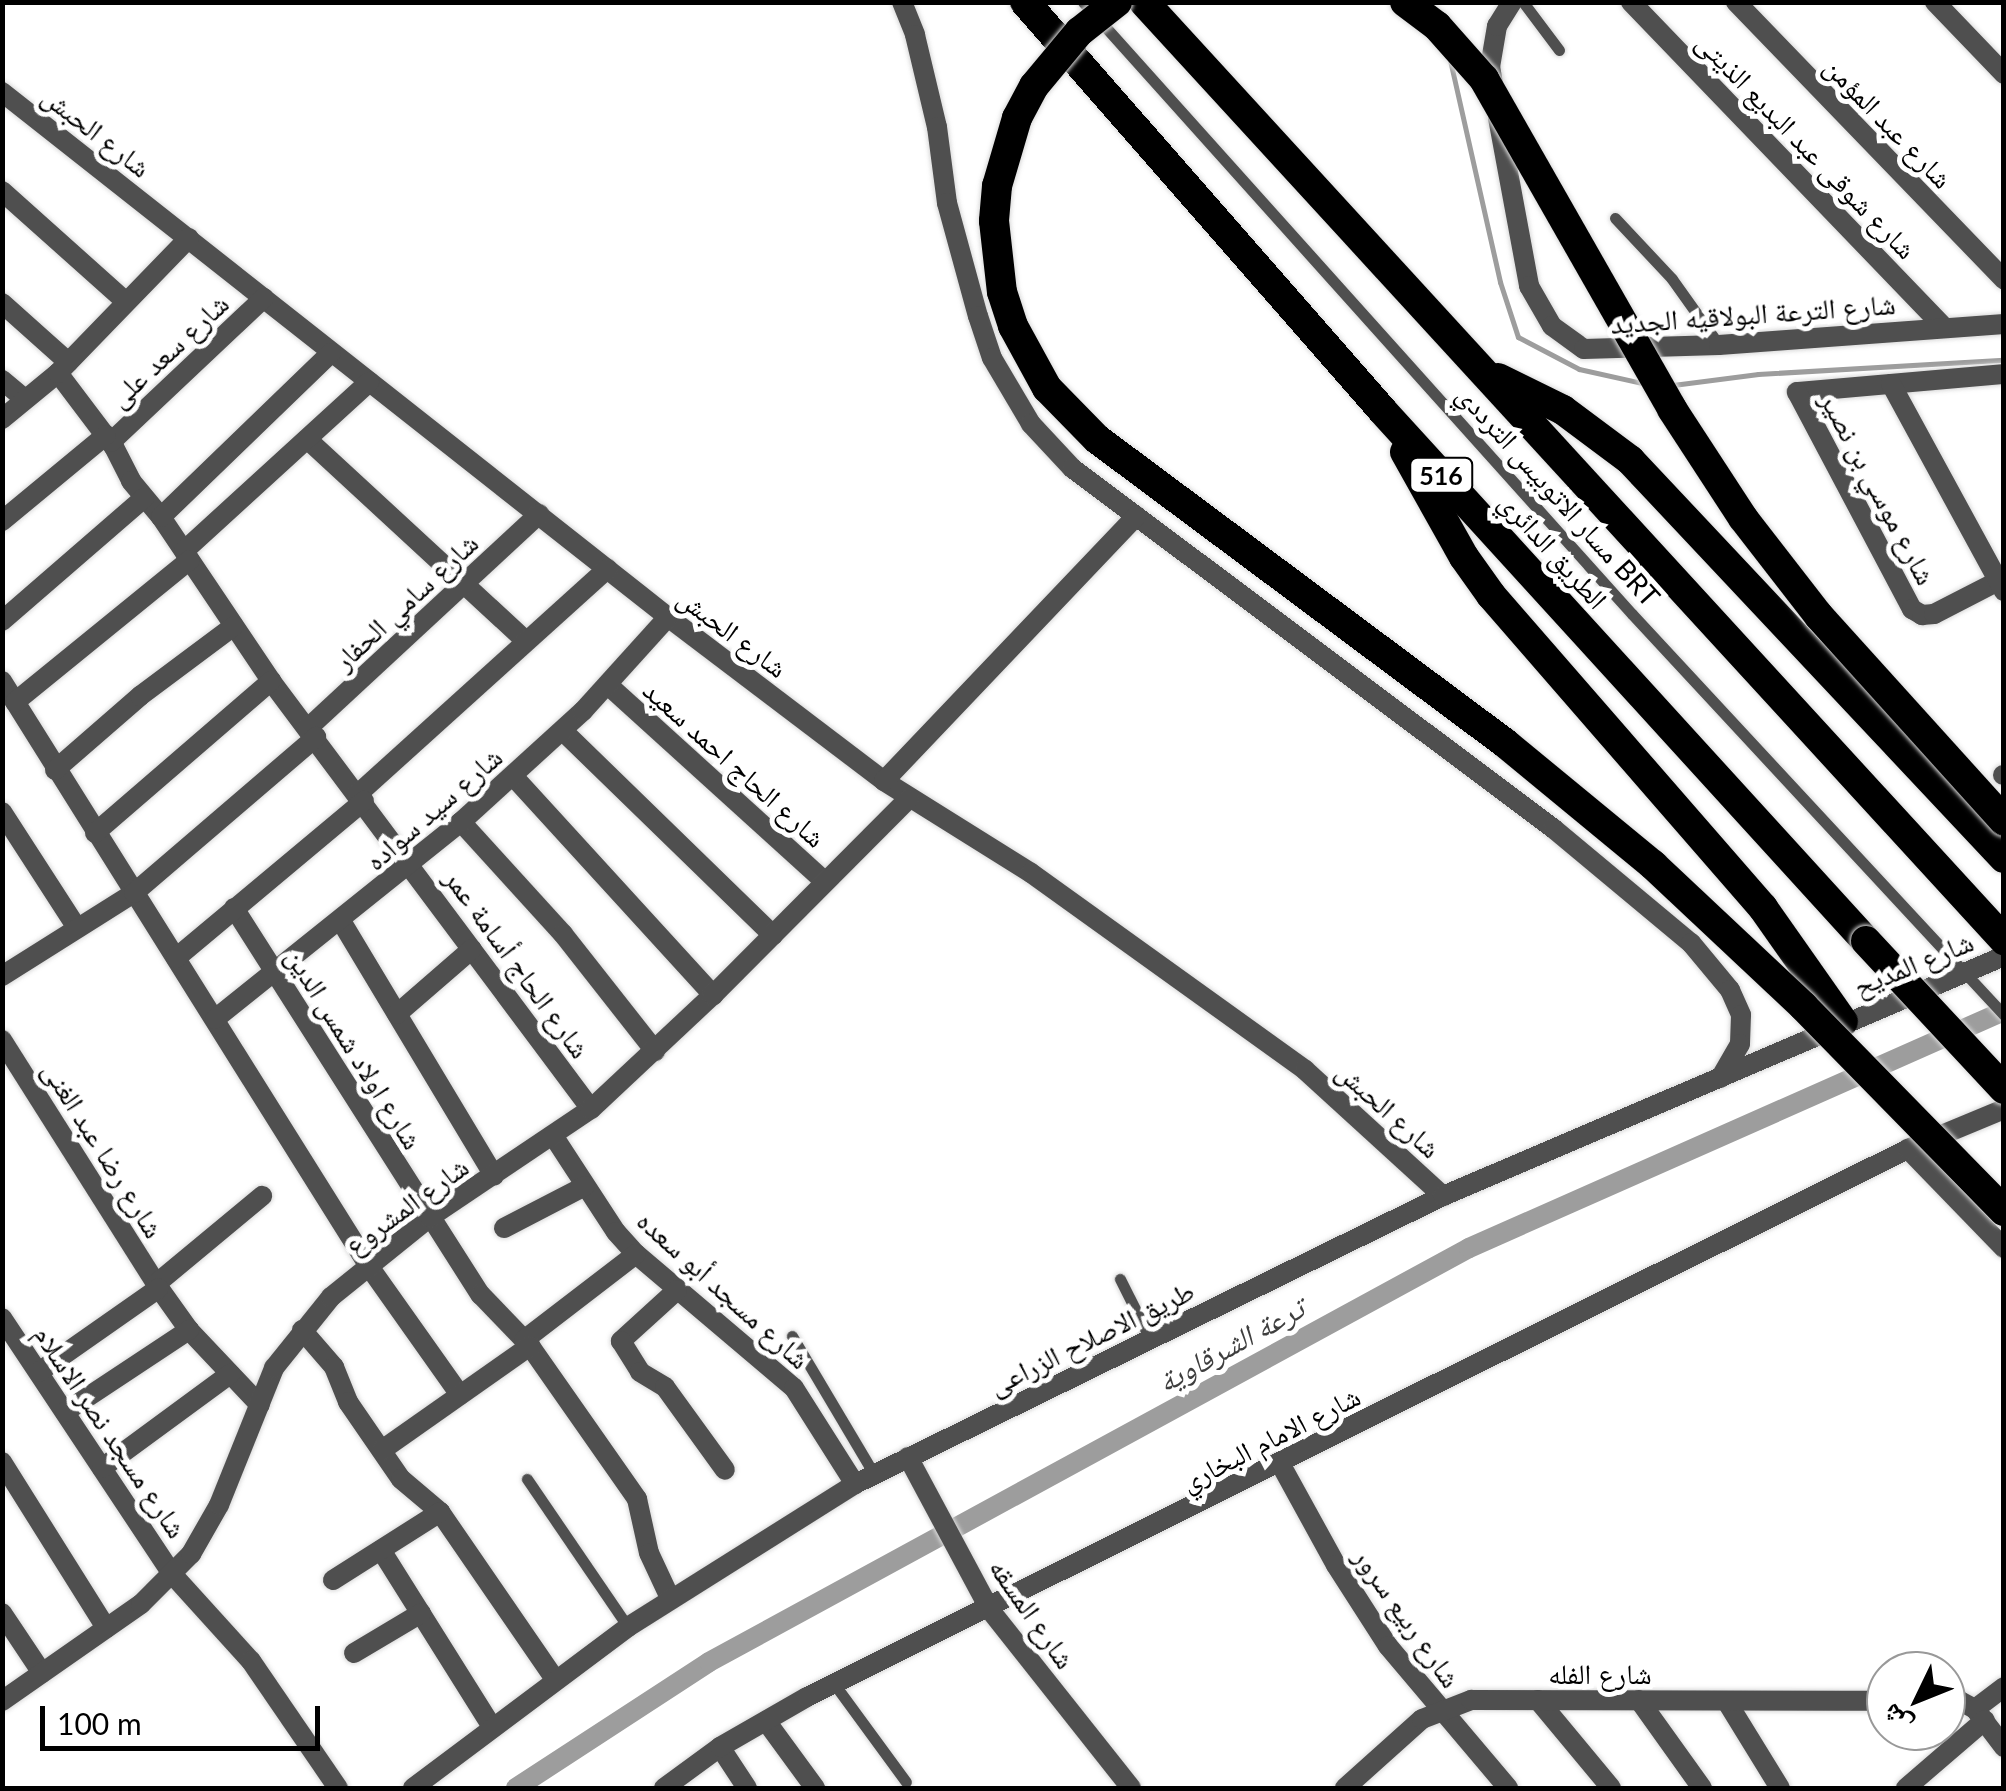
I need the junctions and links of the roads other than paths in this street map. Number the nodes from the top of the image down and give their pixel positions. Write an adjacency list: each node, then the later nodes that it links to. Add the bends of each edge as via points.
1 (902, 2): 39 (street, via 937,126 956,241 992,358 1051,450)
2 (1025, 2): 33 (highway, الطريق الدائري / 516)
3 (1084, 2): 81 (lane, مسار الاتوبيس الترددي BRT, via 1632,614)
4 (1118, 2): 96 (highway, bridge, via 1079,32 1034,86 997,186 1002,292 1048,388 1097,440 1505,743 1653,865 1765,968)
5 (1144, 2): 27 (highway)
6 (1406, 2): 62 (highway, bridge, via 1484,79 1672,409 1744,518 1820,616)
7 (1512, 2): 24 (street, شارع الترعة البولاقيه الجديد, via 1496,26 1490,67 1521,252 1543,314 1584,349)
8 (1522, 2): 12 (lane)
9 (1631, 2): 23 (street, شارع شوقى عبد البديع الذيتى)
10 (1736, 2): 18 (street, شارع عبد المؤمن)
11 (1935, 2): 13 (street)
12 (1559, 50)
13 (2004, 74)
14 (2, 92): 17 (street, شارع الحبش)
15 (2, 190): 20 (street)
16 (1615, 218): 24 (lane, via 1672,279)
17 (188, 238): 19 (street, شارع الحبش); 20 (street)
18 (2004, 280)
19 (264, 298): 25 (street, شارع الحبش); 35 (street, شارع سعد على)
20 (126, 302): 26 (street)
21 (2, 303): 26 (street, شارع الحاج أسامة عمر)
22 (2004, 324): 23 (street, شارع الترعة البولاقيه الجديد)
23 (1944, 327): 24 (street, شارع الترعة البولاقيه الجديد)
24 (1719, 345)
25 (331, 353): 30 (street, شارع الحبش); 40 (street)
26 (63, 367): 32 (street); 35 (street, شارع الحاج أسامة عمر)
27 (1487, 373): 65 (highway, via 1563,410 1630,460); 73 (highway)
28 (2004, 374): 31 (street)
29 (2, 380): 32 (street)
30 (370, 382): 36 (street); 38 (street, شارع الحبش)
31 (1891, 384): 45 (street); 45 (street, شارع موسي بن نصير, via 1797,392 1912,610 1934,614)
32 (25, 400): 34 (street)
33 (1382, 410): 83 (highway, via 1435,510 1491,595 1763,908); 87 (highway, الطريق الدائري / 516, bridge)
34 (2, 418)
35 (108, 438): 37 (street, شارع الحاج أسامة عمر); 41 (street, شارع سعد على)
36 (307, 439): 42 (street); 44 (street)
37 (144, 498): 40 (street, شارع الحاج أسامة عمر); 47 (street)
38 (539, 514): 43 (street, شارع الحبش); 44 (street, شارع سامي الحفار)
39 (1136, 516): 58 (street); 86 (street, via 1554,829 1691,943 1730,990 1741,1015 1735,1058)
40 (162, 517): 42 (street, شارع الحاج أسامة عمر)
41 (2, 521)
42 (187, 555): 48 (street, شارع الحاج أسامة عمر); 53 (street)
43 (607, 569): 46 (street, شارع الحبش); 49 (street)
44 (466, 582): 49 (street); 55 (street, شارع سامي الحفار)
45 (2002, 583)
46 (668, 617): 52 (street, شارع سيد سواده); 58 (street, شارع الحبش)
47 (2, 621)
48 (234, 626): 50 (street, شارع الحاج أسامة عمر); 56 (street)
49 (526, 642): 59 (street)
50 (271, 680): 55 (street, شارع الحاج أسامة عمر); 64 (street)
51 (2, 682): 53 (street)
52 (608, 685): 54 (street, شارع سيد سواده); 67 (street, شارع الحاج احمد سعيد)
53 (15, 702): 56 (street)
54 (563, 730): 57 (street, شارع سيد سواده); 72 (street)
55 (312, 733): 59 (street, شارع الحاج أسامة عمر); 68 (street, شارع سامي الحفار)
56 (55, 770): 64 (street)
57 (513, 776): 63 (street, شارع سيد سواده); 79 (street)
58 (884, 781): 60 (street, شارع الحبش)
59 (362, 797): 66 (street, شارع الحاج أسامة عمر); 69 (street)
60 (908, 799): 67 (street, شارع المشروع); 95 (street, شارع الحبش, via 1032,873 1305,1070)
61 (2, 812): 71 (street)
62 (2004, 821)
63 (462, 822): 66 (street, شارع سيد سواده); 85 (street, via 563,934)
64 (95, 834): 68 (street)
65 (2004, 858)
66 (412, 866): 70 (street, شارع سيد سواده); 74 (street, شارع الحاج أسامة عمر)
67 (825, 882): 72 (street, شارع المشروع)
68 (134, 894): 71 (street, شارع سامي الحفار); 76 (street)
69 (234, 908): 76 (street); 77 (street, شارع اولاد شمس الدين)
70 (340, 921): 77 (street, شارع سيد سواده); 80 (street)
71 (77, 928): 78 (street, شارع سامي الحفار)
72 (773, 935): 79 (street, شارع المشروع)
73 (2004, 940)
74 (472, 949): 80 (street); 88 (street, شارع الحاج أسامة عمر)
75 (2004, 956): 83 (street, شارع المديح)
76 (176, 958): 82 (street)
77 (275, 972): 82 (street, شارع سيد سواده); 97 (street, شارع اولاد شمس الدين)
78 (2, 976)
79 (712, 995): 85 (street, شارع المشروع)
80 (396, 1014): 92 (street)
81 (2004, 1014)
82 (215, 1019): 101 (street)
83 (1843, 1022): 86 (street, طريق الاصلاح الزراعى)
84 (2, 1040): 103 (street, شارع رضا عبد الغنى)
85 (655, 1051): 88 (street, شارع المشروع)
86 (1716, 1081): 95 (street, طريق الاصلاح الزراعى)
87 (2004, 1089)
88 (591, 1109): 90 (street, شارع المشروع)
89 (2004, 1109): 91 (street, شارع الامام البخاري)
90 (554, 1138): 92 (street, شارع المشروع); 93 (street, شارع مسجد أبو سعده)
91 (1908, 1149): 99 (street); 119 (street, شارع الامام البخاري)
92 (494, 1176): 97 (street, شارع المشروع)
93 (585, 1186): 98 (street); 100 (street, شارع مسجد أبو سعده)
94 (262, 1196): 103 (street)
95 (1443, 1196): 109 (street, طريق الاصلاح الزراعى)
96 (2004, 1212)
97 (430, 1217): 101 (street, شارع المشروع); 110 (street, شارع اولاد شمس الدين, via 481,1295)
98 (504, 1228)
99 (2004, 1248)
100 (636, 1254): 104 (street, شارع مسجد أبو سعده); 110 (street)
101 (368, 1265): 107 (street, شارع المشروع); 113 (street)
102 (1120, 1280): 109 (lane)
103 (157, 1286): 106 (street, شارع رضا عبد الغنى); 111 (street)
104 (676, 1290): 121 (street, via 620,1341 640,1372 665,1387); 123 (street, شارع مسجد أبو سعده, via 794,1388)
105 (2, 1318): 111 (street, شارع مسجد نصر الاسلام)
106 (189, 1330): 112 (street, شارع رضا عبد الغنى); 115 (street)
107 (302, 1330): 114 (street, شارع المشروع, via 274,1368); 116 (street, via 334,1367 348,1402)
108 (792, 1336): 123 (lane)
109 (1150, 1339): 117 (street, طريق الاصلاح الزراعى)
110 (527, 1343): 113 (street); 128 (street, شارع اولاد شمس الدين, via 638,1499 649,1553)
111 (39, 1372): 115 (street, شارع مسجد نصر الاسلام)
112 (230, 1374): 114 (street, شارع رضا عبد الغنى); 120 (street)
113 (460, 1395): 116 (street)
114 (260, 1405): 126 (street, شارع المشروع, via 206,1530)
115 (65, 1412): 120 (street, شارع مسجد نصر الاسلام)
116 (382, 1450): 124 (street, via 401,1479)
117 (908, 1457): 123 (street, طريق الاصلاح الزراعى); 129 (street, شارع المسقه)
118 (2, 1462): 133 (street)
119 (1282, 1465): 129 (street, شارع الامام البخاري); 145 (street, شارع ربيع سرور, via 1388,1646)
120 (102, 1468): 126 (street, شارع مسجد نصر الاسلام)
121 (725, 1470)
122 (528, 1479): 132 (lane)
123 (864, 1479): 128 (street, طريق الاصلاح الزراعى)
124 (440, 1512): 125 (street); 136 (street)
125 (382, 1550): 127 (street); 131 (street)
126 (173, 1575): 133 (street, شارع المشروع); 152 (street, شارع مسجد نصر الاسلام, via 251,1662)
127 (333, 1580)
128 (670, 1598): 132 (street, طريق الاصلاح الزراعى)
129 (990, 1610): 137 (street, شارع الامام البخاري); 157 (street, شارع المسقه)
130 (2, 1613): 135 (street)
131 (421, 1613): 134 (street); 148 (street)
132 (628, 1627): 136 (street, طريق الاصلاح الزراعى)
133 (106, 1628): 135 (street, شارع المشروع)
134 (354, 1653)
135 (42, 1673): 141 (street, شارع المشروع)
136 (554, 1678): 148 (street, طريق الاصلاح الزراعى)
137 (834, 1685): 147 (street, شارع الامام البخاري); 151 (lane)
138 (2004, 1687): 146 (street)
139 (1538, 1700): 140 (street, شارع الفله); 145 (street, شارع الفله, via 1471,1700); 160 (street)
140 (1639, 1700): 142 (street, شارع الفله); 161 (street)
141 (2, 1701)
142 (1727, 1702): 143 (street, شارع الفله); 162 (street)
143 (1866, 1702)
144 (1966, 1705): 146 (street)
145 (1439, 1709): 158 (street, شارع الفله); 159 (street, شارع ربيع سرور)
146 (1980, 1714): 149 (street); 163 (street)
147 (766, 1721): 150 (street, شارع الامام البخاري); 156 (street)
148 (492, 1727): 153 (street, طريق الاصلاح الزراعى)
149 (2004, 1747)
150 (720, 1748): 154 (street, شارع الامام البخاري); 155 (street)
151 (906, 1782)
152 (338, 1788)
153 (413, 1788)
154 (664, 1788)
155 (747, 1788)
156 (816, 1788)
157 (1131, 1788)
158 (1345, 1788)
159 (1505, 1788)
160 (1611, 1788)
161 (1702, 1788)
162 (1780, 1788)
163 (1906, 1788)

